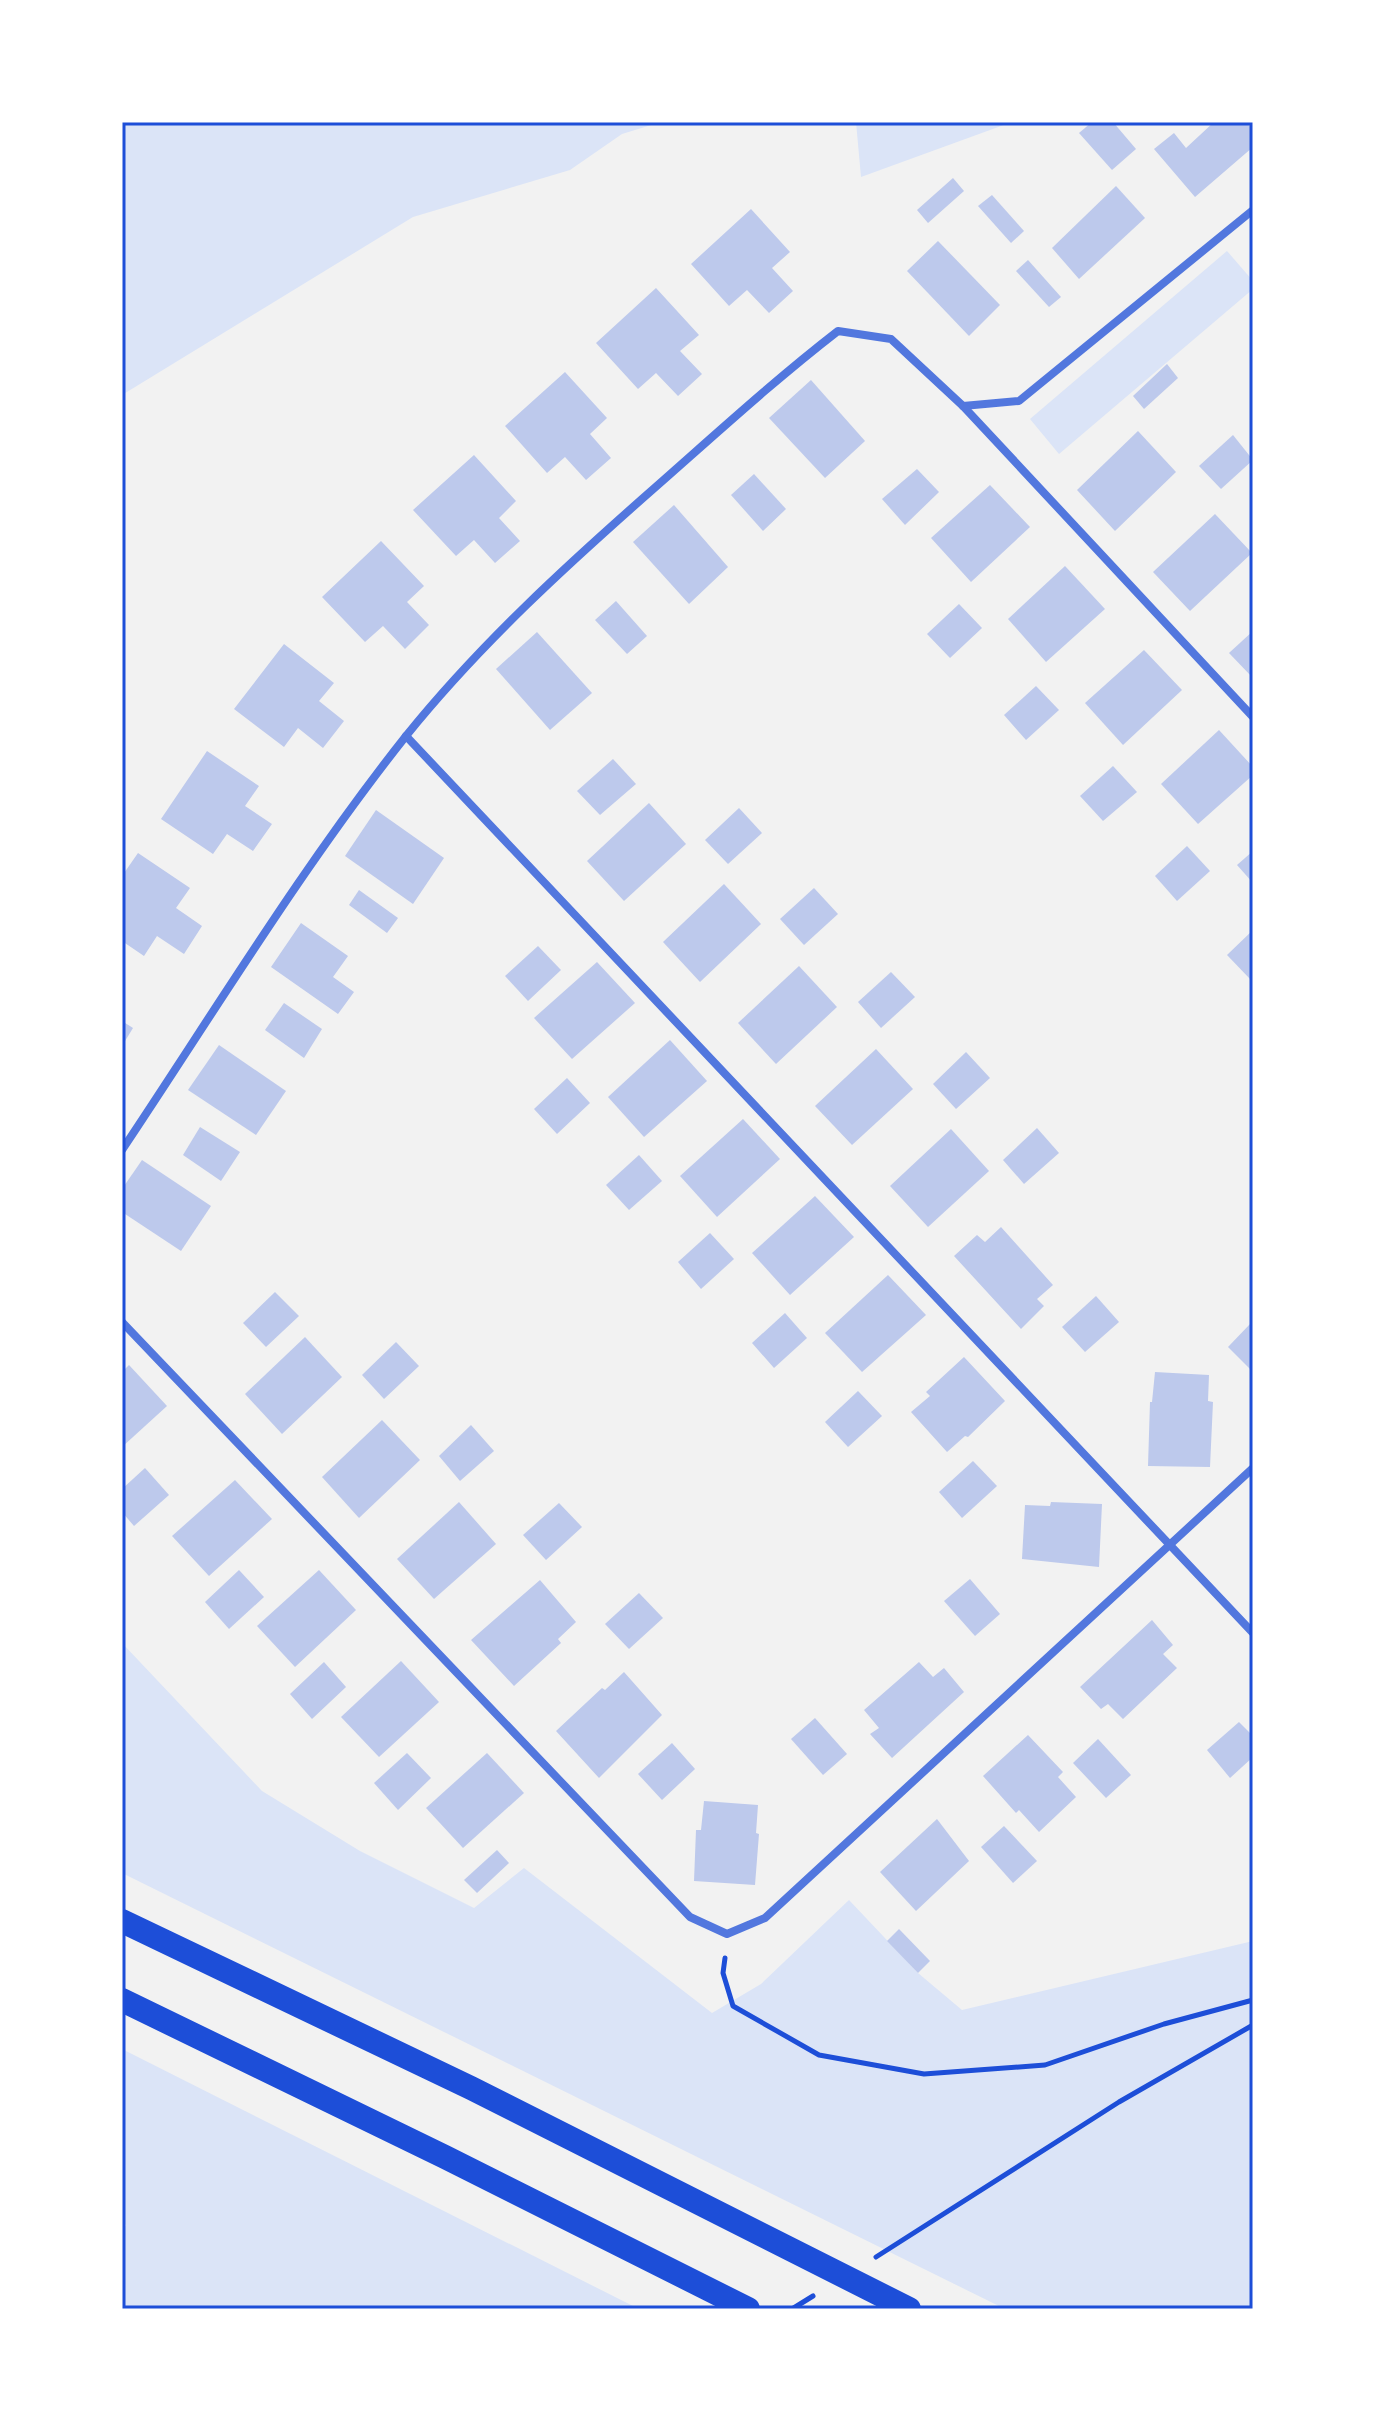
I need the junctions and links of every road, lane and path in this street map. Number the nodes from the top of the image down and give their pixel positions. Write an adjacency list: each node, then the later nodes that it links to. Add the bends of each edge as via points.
1 (1253, 210): 2 (street, via 1019,401)
2 (963, 406): 3 (street); 4 (street, via 891,339 838,331 629,510 492,637)
3 (1253, 717)
4 (406, 736): 5 (street, via 300,880); 8 (street)
5 (122, 1150)
6 (122, 1322): 11 (street, via 690,1917)
7 (1253, 1468): 8 (street)
8 (1169, 1545): 9 (street); 11 (street, via 765,1918)
9 (1253, 1633)
10 (122, 1921): 19 (highway, via 471,2088)
11 (727, 1934): 13 (path, via 723,1973 733,2006 819,2055 924,2074 1045,2065)
12 (122, 2000): 17 (highway)
13 (1253, 2000)
14 (1253, 2025): 15 (path, via 1119,2102)
15 (870, 2261)
16 (818, 2293): 18 (path)
17 (748, 2309)
18 (792, 2309)
19 (909, 2309)

